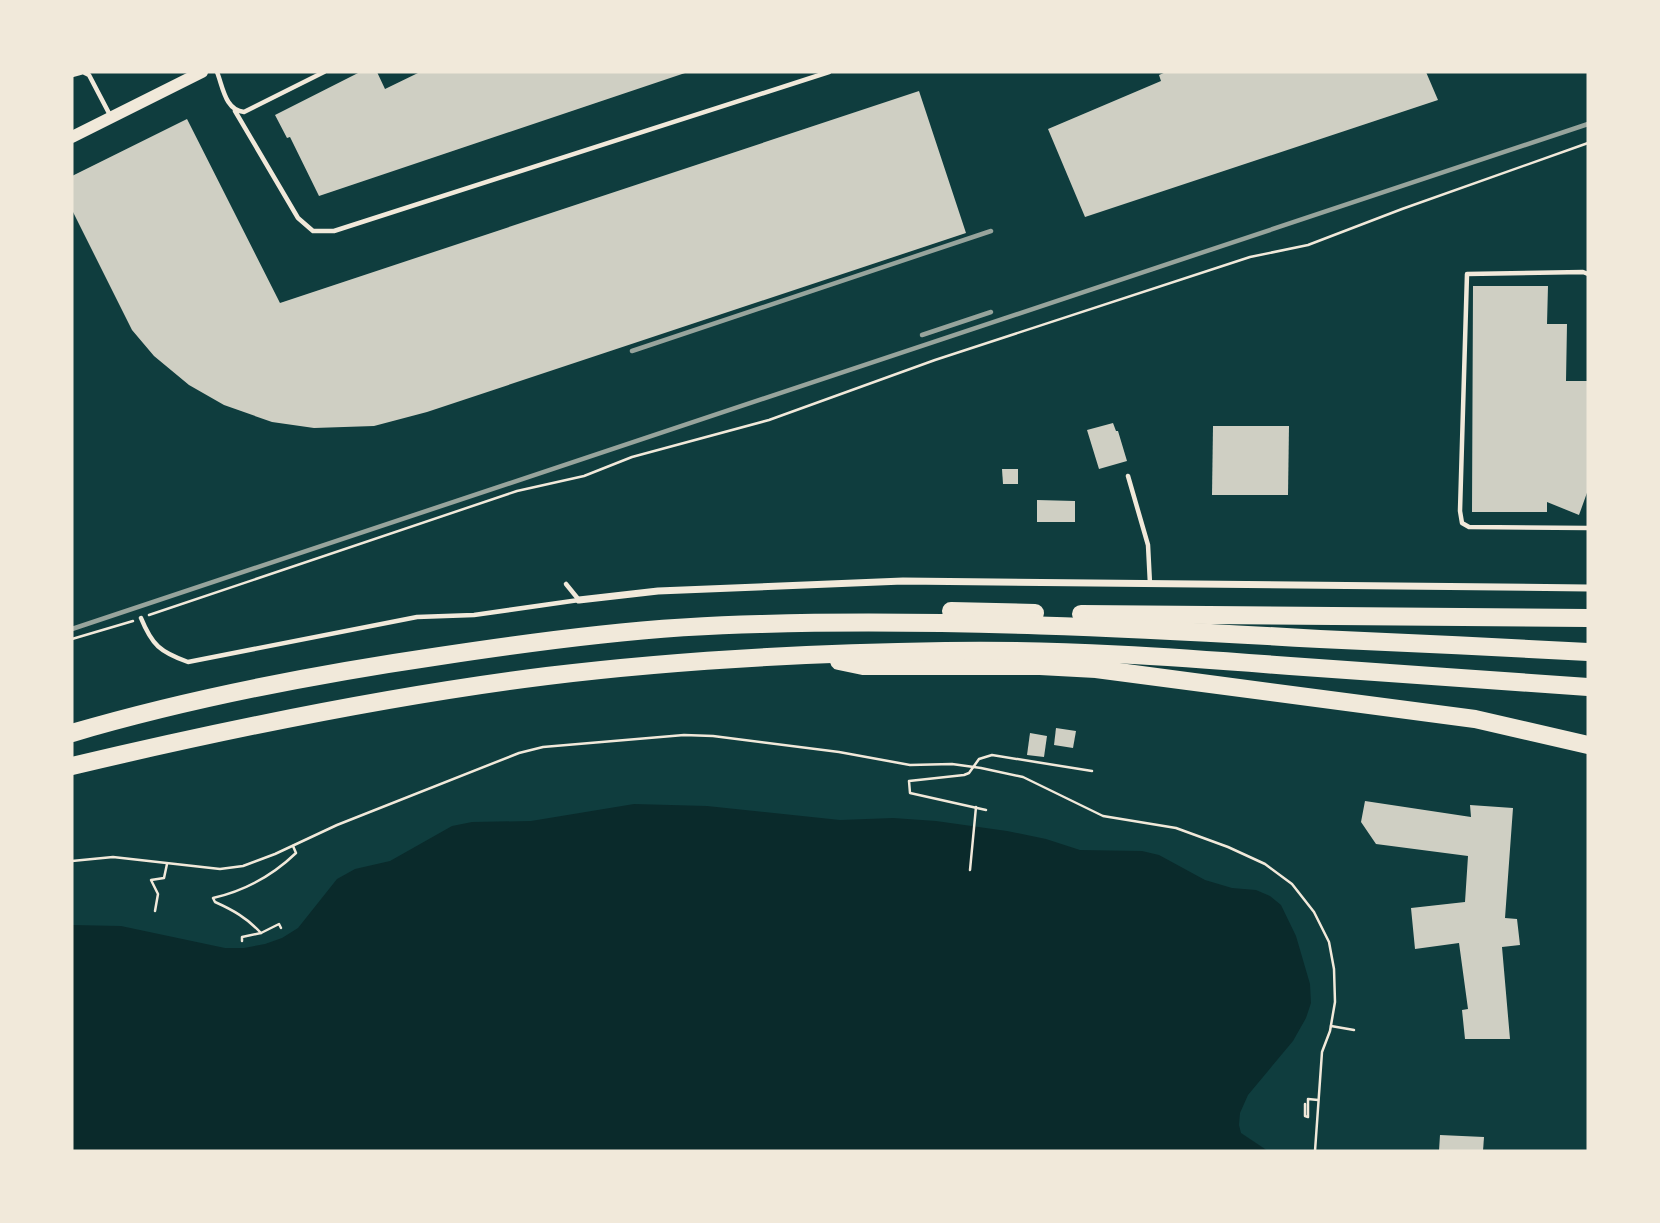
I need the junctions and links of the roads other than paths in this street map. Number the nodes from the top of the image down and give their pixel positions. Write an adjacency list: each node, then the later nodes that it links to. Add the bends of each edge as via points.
1 (202, 72): 8 (street)
2 (217, 72): 7 (lane)
3 (324, 72): 7 (lane, via 244,112)
4 (829, 72): 7 (lane, via 334,231 313,231 298,218)
5 (89, 73): 6 (lane); 8 (lane)
6 (72, 75)
7 (235, 111)
8 (111, 117): 9 (street)
9 (72, 137)
10 (1588, 274): 12 (lane, via 1466,274 1460,511 1462,523 1469,527)
11 (1128, 476): 14 (lane, via 1149,545)
12 (1588, 528)
13 (566, 584): 16 (lane)
14 (1150, 584): 15 (street); 16 (street, via 827,582 657,590)
15 (1588, 588)
16 (579, 600): 17 (lane, via 474,615 417,617 188,662 165,654 149,638)
17 (141, 618)
18 (1588, 618): 19 (highway, via 842,612)
19 (758, 624): 20 (highway, via 1094,626); 23 (highway, via 527,643 364,667)
20 (1588, 652)
21 (808, 655): 22 (highway, via 948,650 1142,655); 24 (highway, via 863,666 1096,669 1464,718); 25 (highway, via 584,672 426,694)
22 (1588, 687)
23 (72, 733)
24 (1588, 745)
25 (72, 766)

